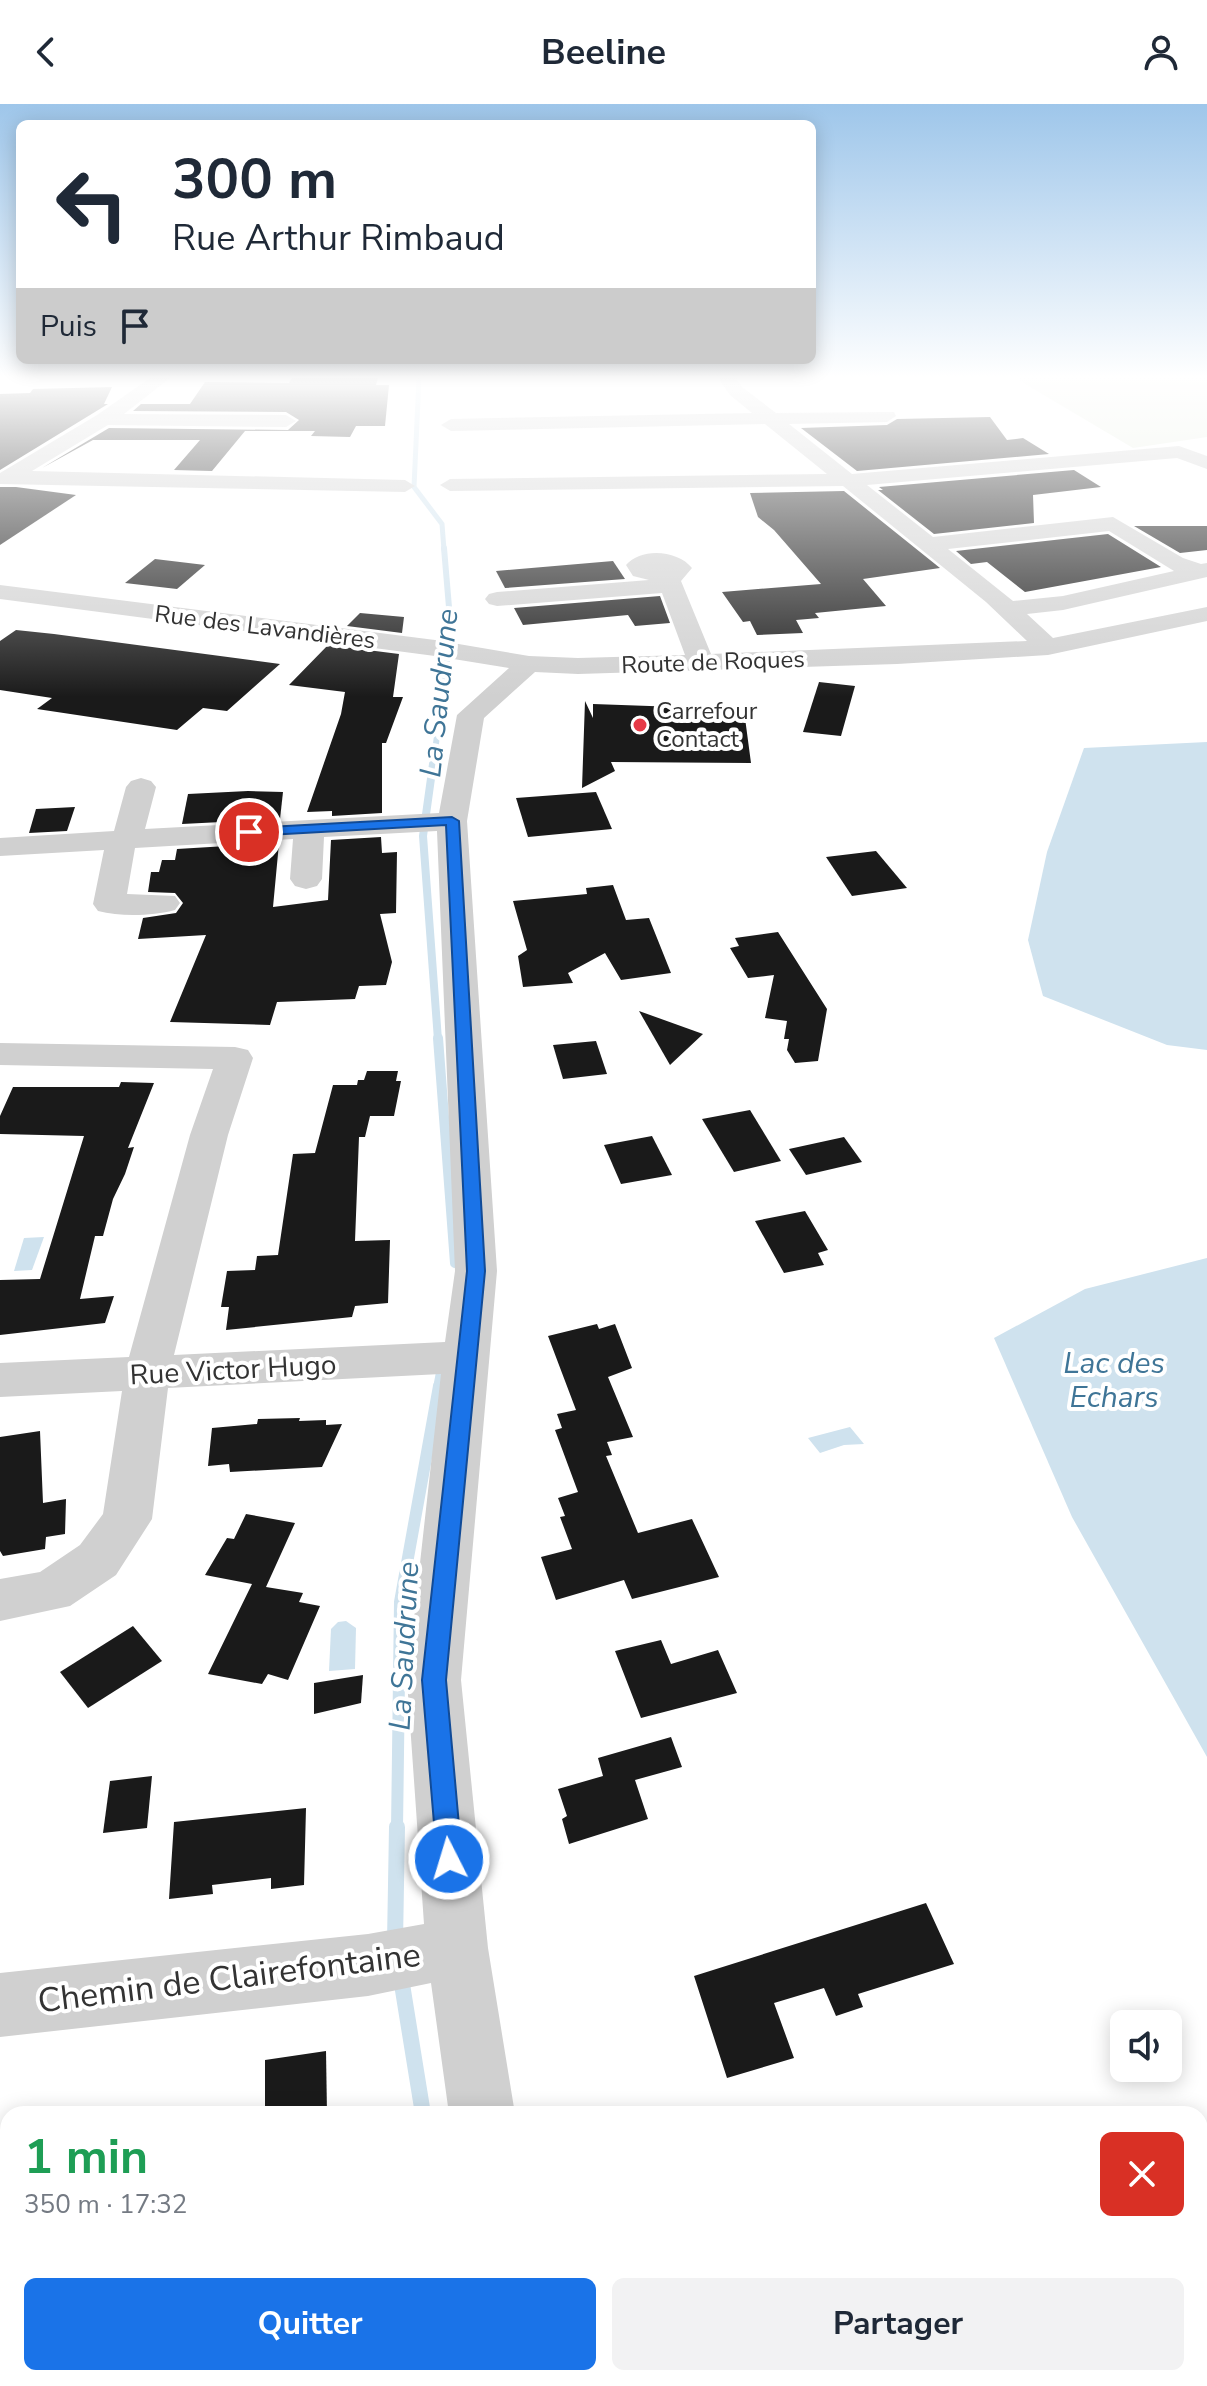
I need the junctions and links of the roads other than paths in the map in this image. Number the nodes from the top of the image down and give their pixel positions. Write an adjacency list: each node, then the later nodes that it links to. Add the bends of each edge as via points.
1 (318, 484): 5 (street)
2 (491, 484): 4 (street)
3 (856, 484): 6 (street)
4 (450, 485)
5 (405, 486)
6 (929, 544): 7 (street, via 1113,524 1175,563); 10 (street)
7 (1203, 571): 10 (street, via 1063,603)
8 (0, 592): 15 (street, Rue des Lavandières, via 468,654)
9 (497, 599): 14 (street, via 670,581)
10 (1009, 609): 13 (street)
11 (1207, 614): 13 (street, Route de Roques)
12 (835, 633): 14 (street)
13 (1048, 647): 14 (street, Route de Roques, via 897,656)
14 (697, 650): 15 (street, Route de Roques)
15 (533, 654): 17 (street, via 471,715)
16 (141, 787): 19 (street)
17 (452, 821): 18 (street); 24 (street, via 476,1271)
18 (309, 828): 19 (street); 21 (street)
19 (124, 840): 20 (street); 22 (street, via 109,904)
20 (0, 847)
21 (306, 879)
22 (164, 903)
23 (0, 1054): 25 (street, via 235,1058 209,1135)
24 (466, 1357): 25 (street, Rue Victor Hugo); 28 (street)
25 (147, 1373): 26 (street, Rue Victor Hugo); 27 (street, via 127,1519 98,1560 52,1591)
26 (0, 1380)
27 (0, 1600)
28 (414, 1956): 29 (street, Chemin de Clairefontaine); 30 (street)
29 (0, 2005)
30 (479, 2106)

